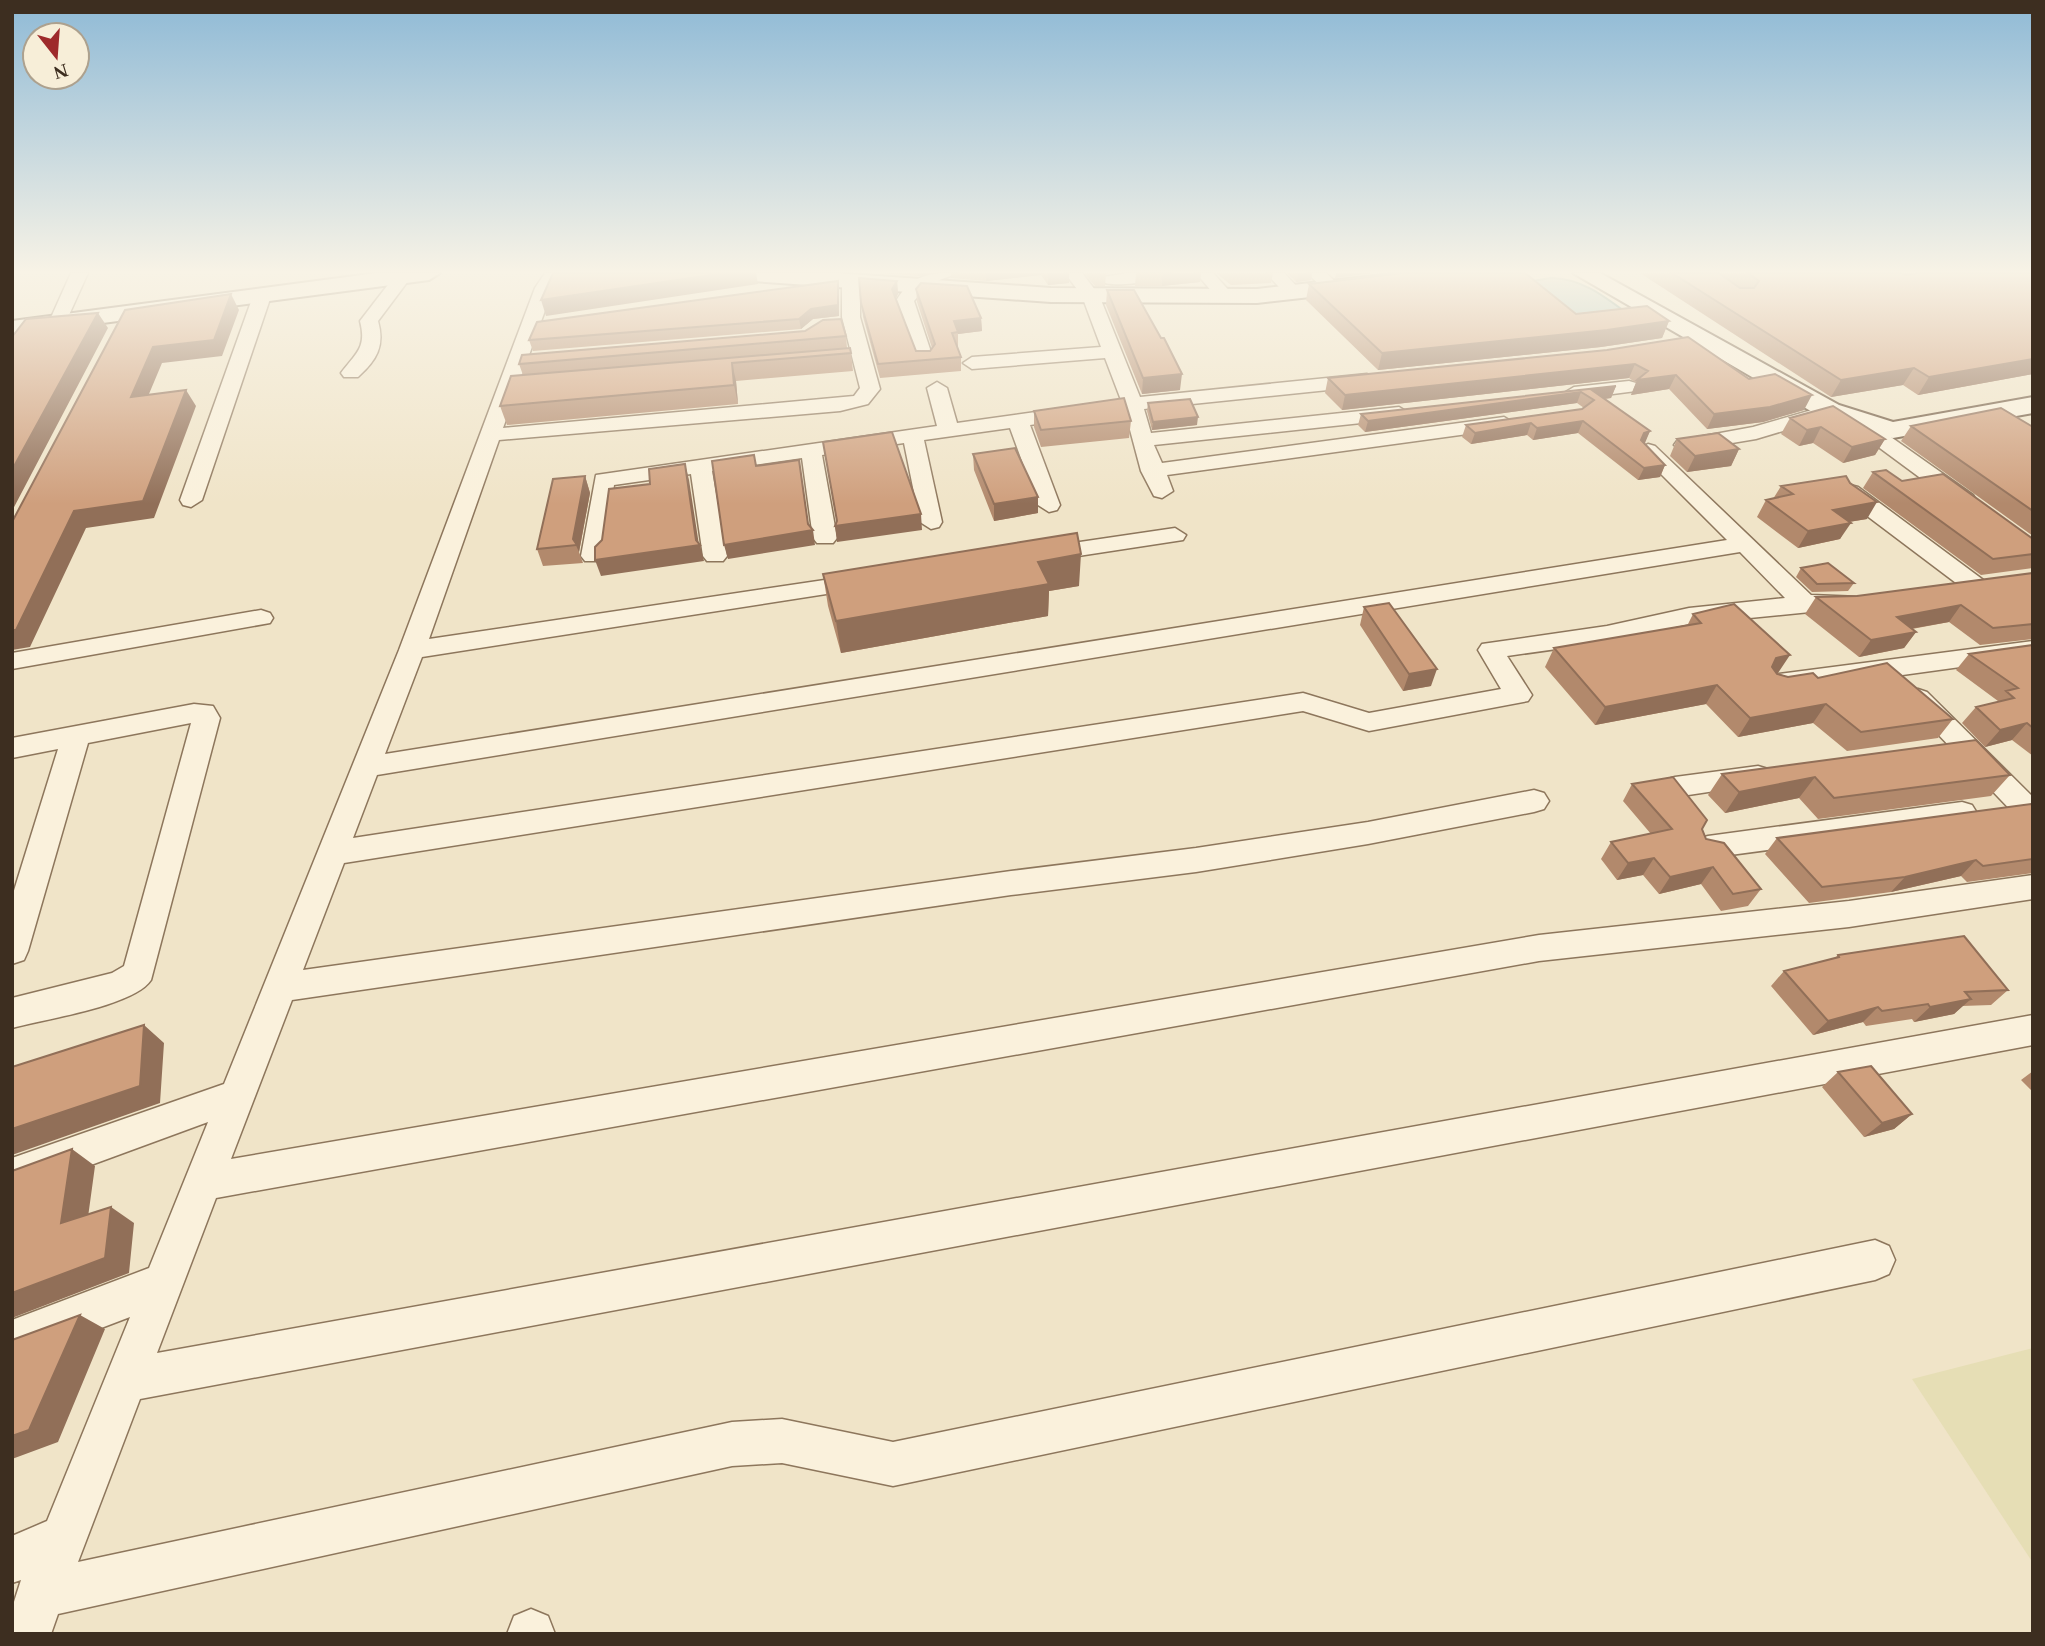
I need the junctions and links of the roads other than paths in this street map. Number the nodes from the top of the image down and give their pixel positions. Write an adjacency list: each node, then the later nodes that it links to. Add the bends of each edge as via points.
1 (243, 350): 35 (street)
2 (371, 350): 12 (street, via 368,359)
3 (534, 350): 27 (street, via 526,373)
4 (859, 350): 8 (street)
5 (921, 350): 9 (street)
6 (1719, 350): 21 (main road)
7 (1111, 352): 11 (street); 17 (street)
8 (861, 357): 10 (street); 27 (street, via 870,389 853,403)
9 (924, 358)
10 (837, 359)
11 (972, 363)
12 (351, 373)
13 (1381, 379): 17 (street)
14 (1629, 387): 16 (street)
15 (937, 388): 26 (street)
16 (1548, 396)
17 (1133, 404): 24 (street); 29 (street)
18 (2028, 405): 25 (main road, via 1893,430)
19 (1615, 407): 22 (street)
20 (1414, 411): 29 (street)
21 (1830, 411): 25 (main road); 41 (street, via 1756,433 1648,450)
22 (1575, 412)
23 (1522, 420): 32 (street)
24 (1018, 421): 26 (street); 36 (street)
25 (1857, 422): 37 (street)
26 (949, 430): 28 (street)
27 (490, 435): 51 (street)
28 (913, 436): 30 (street); 38 (street)
29 (1142, 440): 32 (street)
30 (811, 450): 31 (street); 40 (street)
31 (701, 466): 42 (street, via 604,480); 43 (street)
32 (1152, 471): 33 (street)
33 (1162, 491)
34 (1850, 492): 46 (street, via 1988,585)
35 (191, 500)
36 (1049, 505)
37 (1979, 510)
38 (931, 522)
39 (1175, 535): 44 (street)
40 (825, 538)
41 (1748, 544): 48 (street); 57 (street)
42 (593, 556)
43 (715, 556)
44 (1012, 559)
45 (889, 578): 51 (street)
46 (1938, 591)
47 (1872, 599): 48 (street)
48 (1805, 603): 63 (street, via 1689,616 1607,634 1491,650 1519,695 1437,711 1369,722 1320,703 1303,702)
49 (261, 618): 52 (street)
50 (2033, 649): 53 (street)
51 (412, 650): 57 (street)
52 (12, 662)
53 (1887, 667): 54 (street); 61 (street, via 1952,749)
54 (1775, 684)
55 (76, 735): 56 (street); 65 (street); 67 (street, via 194,713 206,718 139,970 133,979 118,986)
56 (12, 748)
57 (366, 767): 63 (street)
58 (1786, 772): 59 (street)
59 (1675, 787)
60 (1534, 801): 66 (street, via 1196,860)
61 (2027, 810): 62 (street)
62 (1708, 847)
63 (332, 853): 66 (street)
64 (2033, 887): 71 (street, via 1849,914 1539,947)
65 (12, 951)
66 (282, 987): 69 (street)
67 (12, 1013)
68 (2033, 1030): 75 (street)
69 (236, 1096): 70 (street); 71 (street)
70 (12, 1176)
71 (202, 1182): 73 (street)
72 (1875, 1260): 76 (street, via 893,1464 782,1441 732,1444)
73 (162, 1284): 74 (street); 75 (street)
74 (12, 1341)
75 (123, 1381): 76 (street, via 61,1539)
76 (26, 1596)

